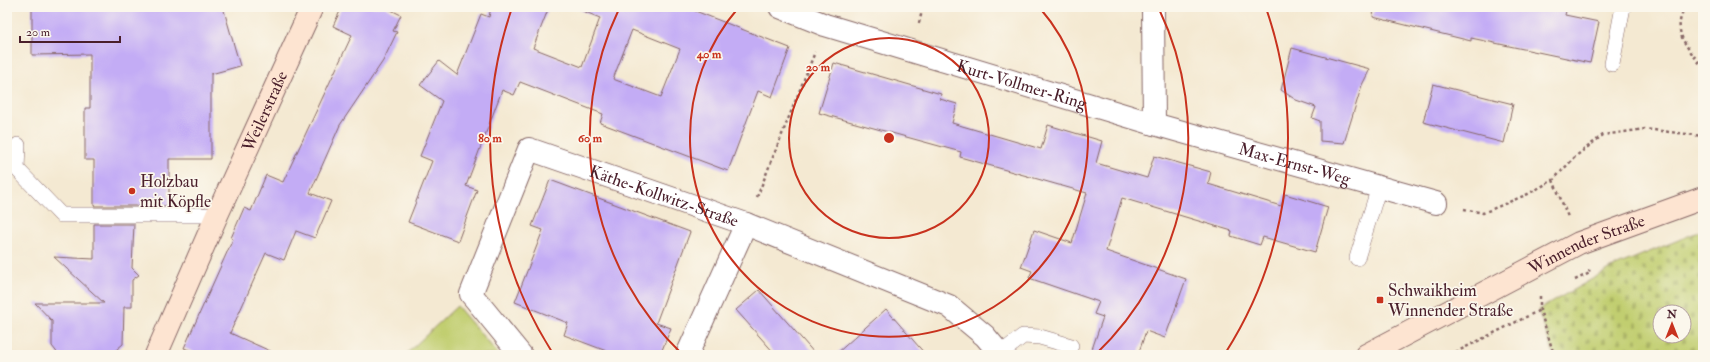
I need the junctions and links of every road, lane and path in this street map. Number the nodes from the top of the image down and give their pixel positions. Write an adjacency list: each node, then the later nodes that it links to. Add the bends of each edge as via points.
1 (312, 7): 16 (street, Weilerstraße)
2 (780, 7): 6 (street, Kurt-Vollmer-Ring)
3 (1153, 7): 9 (street)
4 (1623, 7): 7 (lane)
5 (1685, 7): 8 (path, via 1680,17 1680,37)
6 (825, 24): 9 (street, Kurt-Vollmer-Ring); 17 (path)
7 (1612, 64)
8 (1703, 65)
9 (1154, 124): 13 (street, Max-Ernst-Weg)
10 (1703, 136): 12 (path, via 1645,129 1602,135 1576,156)
11 (18, 145): 16 (lane, via 17,169 61,215)
12 (1553, 180): 15 (path, via 1528,194 1483,213); 18 (path)
13 (1379, 187): 15 (street, Max-Ernst-Weg); 19 (lane)
14 (1703, 198): 18 (street, Winnender Straße)
15 (1436, 203)
16 (216, 215): 25 (street, Weilerstraße)
17 (746, 224): 26 (street, Käthe-Kollwitz-Straße, via 529,149 471,294); 27 (street); 28 (street, Käthe-Kollwitz-Straße, via 949,306 985,336)
18 (1579, 243): 29 (street, Winnender Straße)
19 (1357, 258)
20 (1590, 273): 21 (path)
21 (1571, 282)
22 (1545, 294): 23 (path, via 1539,297)
23 (1540, 310): 30 (path); 31 (path)
24 (1071, 346): 28 (lane, via 1040,337 1023,336)
25 (156, 355)
26 (521, 355)
27 (686, 355)
28 (1001, 355)
29 (1366, 355)
30 (1450, 355)
31 (1554, 355)

